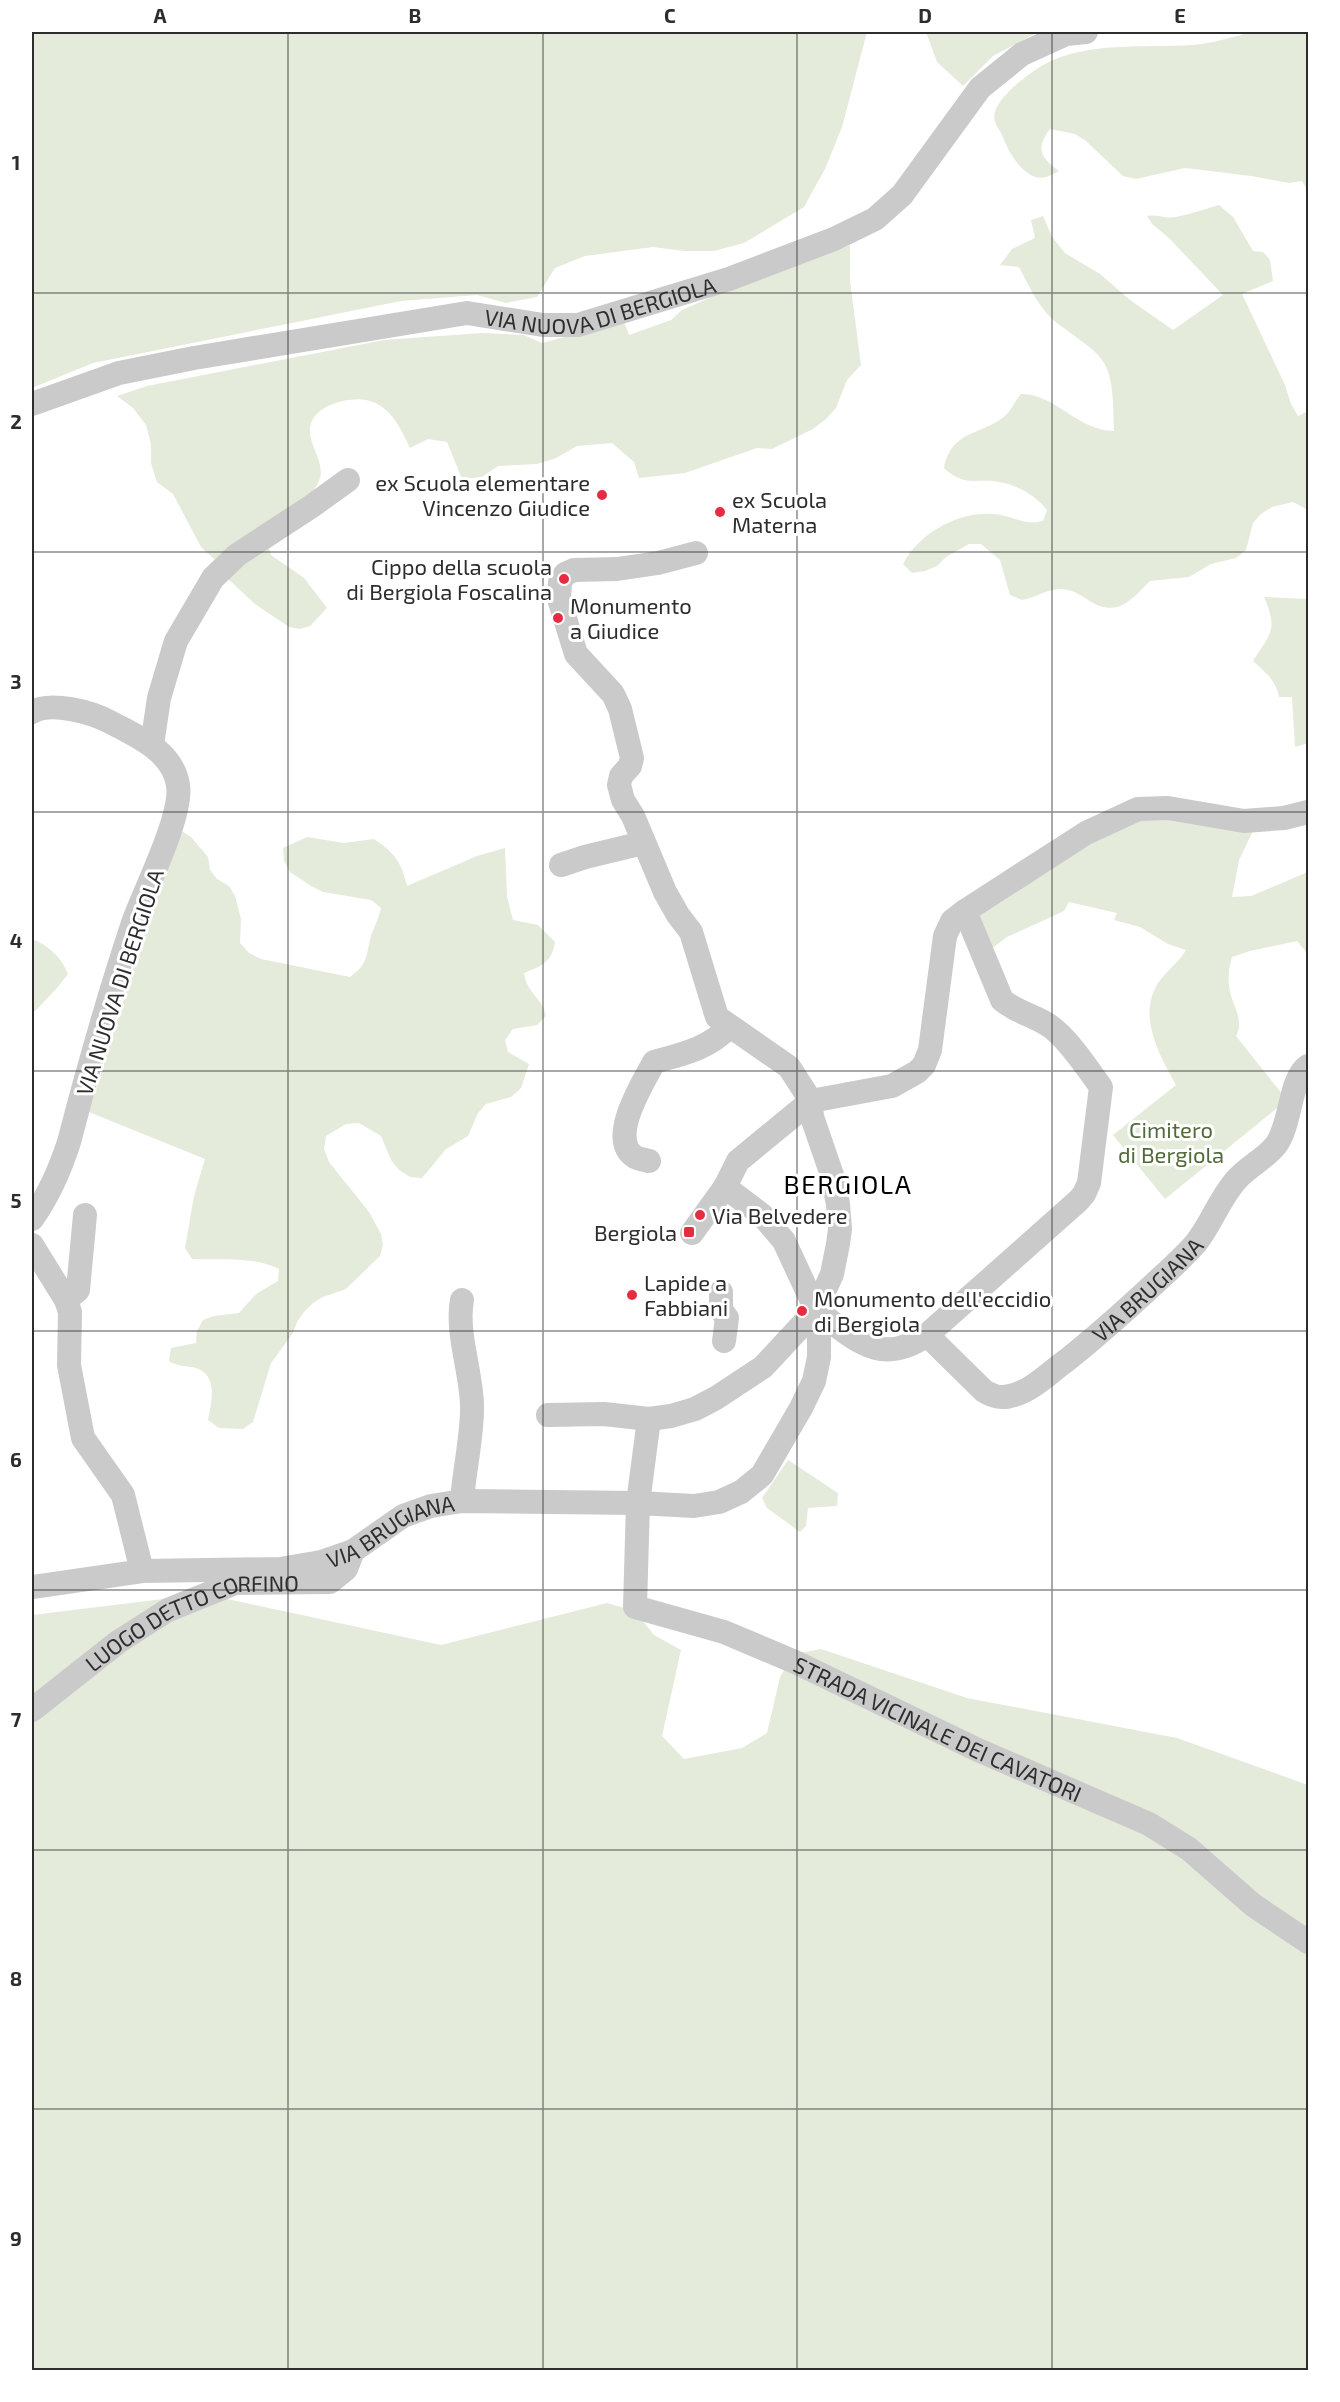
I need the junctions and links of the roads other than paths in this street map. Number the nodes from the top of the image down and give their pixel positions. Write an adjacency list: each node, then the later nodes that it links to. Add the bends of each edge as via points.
1 (1086, 32): 2 (street, VIA NUOVA DI BERGIOLA, via 1066,34 1022,54 980,88 902,195 875,219 729,279 578,325 543,325 467,313 162,364 119,373)
2 (32, 404)
3 (348, 480): 6 (street, via 237,555 213,578 176,641 159,698)
4 (696, 553): 8 (street, via 617,568 574,570 560,582 559,599 576,654 613,694 620,709 632,758 619,785)
5 (32, 712): 6 (street, VIA NUOVA DI BERGIOLA, via 58,707 102,718)
6 (152, 745): 17 (street, VIA NUOVA DI BERGIOLA, via 169,763 178,785 175,813 134,922 60,1172)
7 (1308, 812): 10 (street, via 1244,821 1168,808 1138,809 1086,832)
8 (644, 843): 9 (street); 11 (street, via 669,899 691,932 717,1017)
9 (561, 866)
10 (965, 911): 13 (street, via 952,921 945,936 930,1050 924,1065 892,1086); 24 (street, via 1002,1000 1056,1031 1101,1087 1101,1093 1089,1183 1084,1194)
11 (729, 1027): 13 (street, via 789,1067); 14 (street, via 699,1049 654,1062 632,1104 624,1130 626,1145 634,1156)
12 (1308, 1066): 24 (street, VIA BRUGIANA, via 1299,1078 1290,1115 1275,1146 1239,1176 1196,1243 1106,1329 1030,1389 995,1398)
13 (811, 1101): 15 (street, via 738,1161); 23 (street, VIA BRUGIANA, via 812,1117 832,1175 840,1230 832,1274)
14 (649, 1161)
15 (725, 1187): 18 (street); 23 (street, VIA BRUGIANA, via 777,1230)
16 (85, 1215): 21 (street, via 78,1290)
17 (32, 1219)
18 (692, 1233)
19 (32, 1245): 21 (street)
20 (721, 1292): 25 (street, via 721,1310 727,1318)
21 (66, 1300): 31 (street, via 70,1312 69,1365 83,1438 123,1495)
22 (462, 1300): 28 (street, via 459,1318 473,1407)
23 (816, 1310): 24 (street, via 858,1340 878,1349 903,1349); 27 (street, VIA BRUGIANA, via 754,1374 695,1409); 29 (street, VIA BRUGIANA, via 819,1357 814,1381 762,1475 741,1492 718,1502 694,1506)
24 (927, 1335)
25 (724, 1341)
26 (548, 1415): 27 (street, VIA BRUGIANA, via 604,1414)
27 (649, 1419): 29 (street)
28 (462, 1501): 29 (street, VIA BRUGIANA); 30 (street, VIA BRUGIANA, via 403,1516)
29 (638, 1503): 34 (street, STRADA VICINALE DEI CAVATORI, via 635,1607 724,1632 1149,1824 1189,1849 1253,1905)
30 (353, 1551): 31 (street, VIA BRUGIANA, via 321,1562 280,1569); 33 (street, LUOGO DETTO CORFINO, via 346,1569 330,1582 235,1584 168,1610 117,1642)
31 (142, 1571): 32 (street)
32 (32, 1587)
33 (32, 1710)
34 (1308, 1942)

